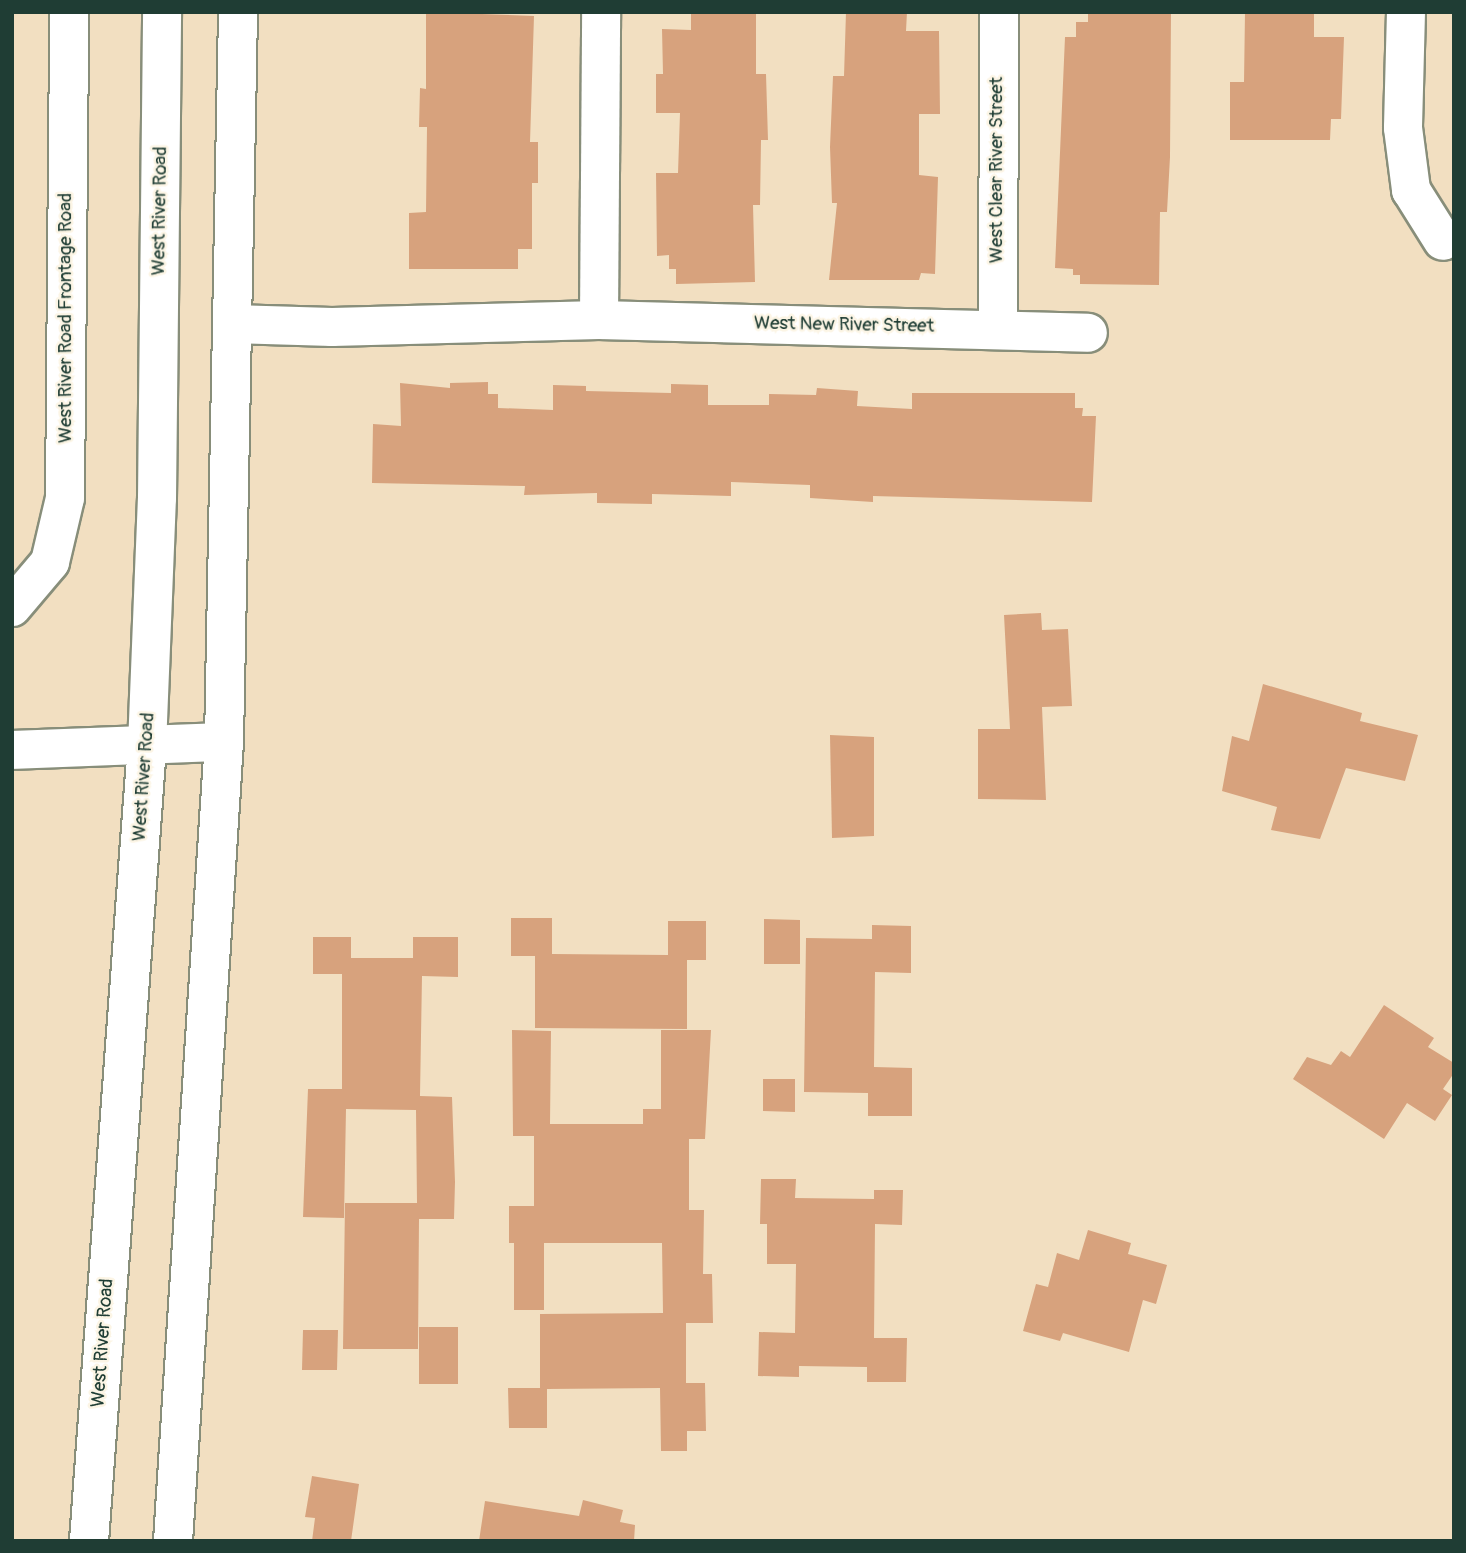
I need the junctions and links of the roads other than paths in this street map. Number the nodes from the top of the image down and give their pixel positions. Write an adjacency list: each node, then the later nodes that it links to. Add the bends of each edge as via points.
1 (69, 12): 12 (main road, West River Road Frontage Road, via 65,498 50,562)
2 (162, 12): 14 (main road, West River Road, via 157,498)
3 (238, 12): 9 (main road)
4 (601, 12): 8 (main road)
5 (999, 12): 10 (main road, West Clear River Street)
6 (1406, 12): 7 (main road, via 1403,128 1411,190)
7 (1443, 240)
8 (599, 320): 9 (main road, West New River Street, via 332,327); 10 (main road, West New River Street)
9 (232, 324): 13 (main road)
10 (998, 328): 11 (main road, West New River Street)
11 (1088, 333)
12 (12, 607)
13 (223, 742): 14 (main road); 17 (main road)
14 (146, 746): 15 (main road); 16 (main road, West River Road)
15 (12, 750)
16 (89, 1541)
17 (173, 1541)

